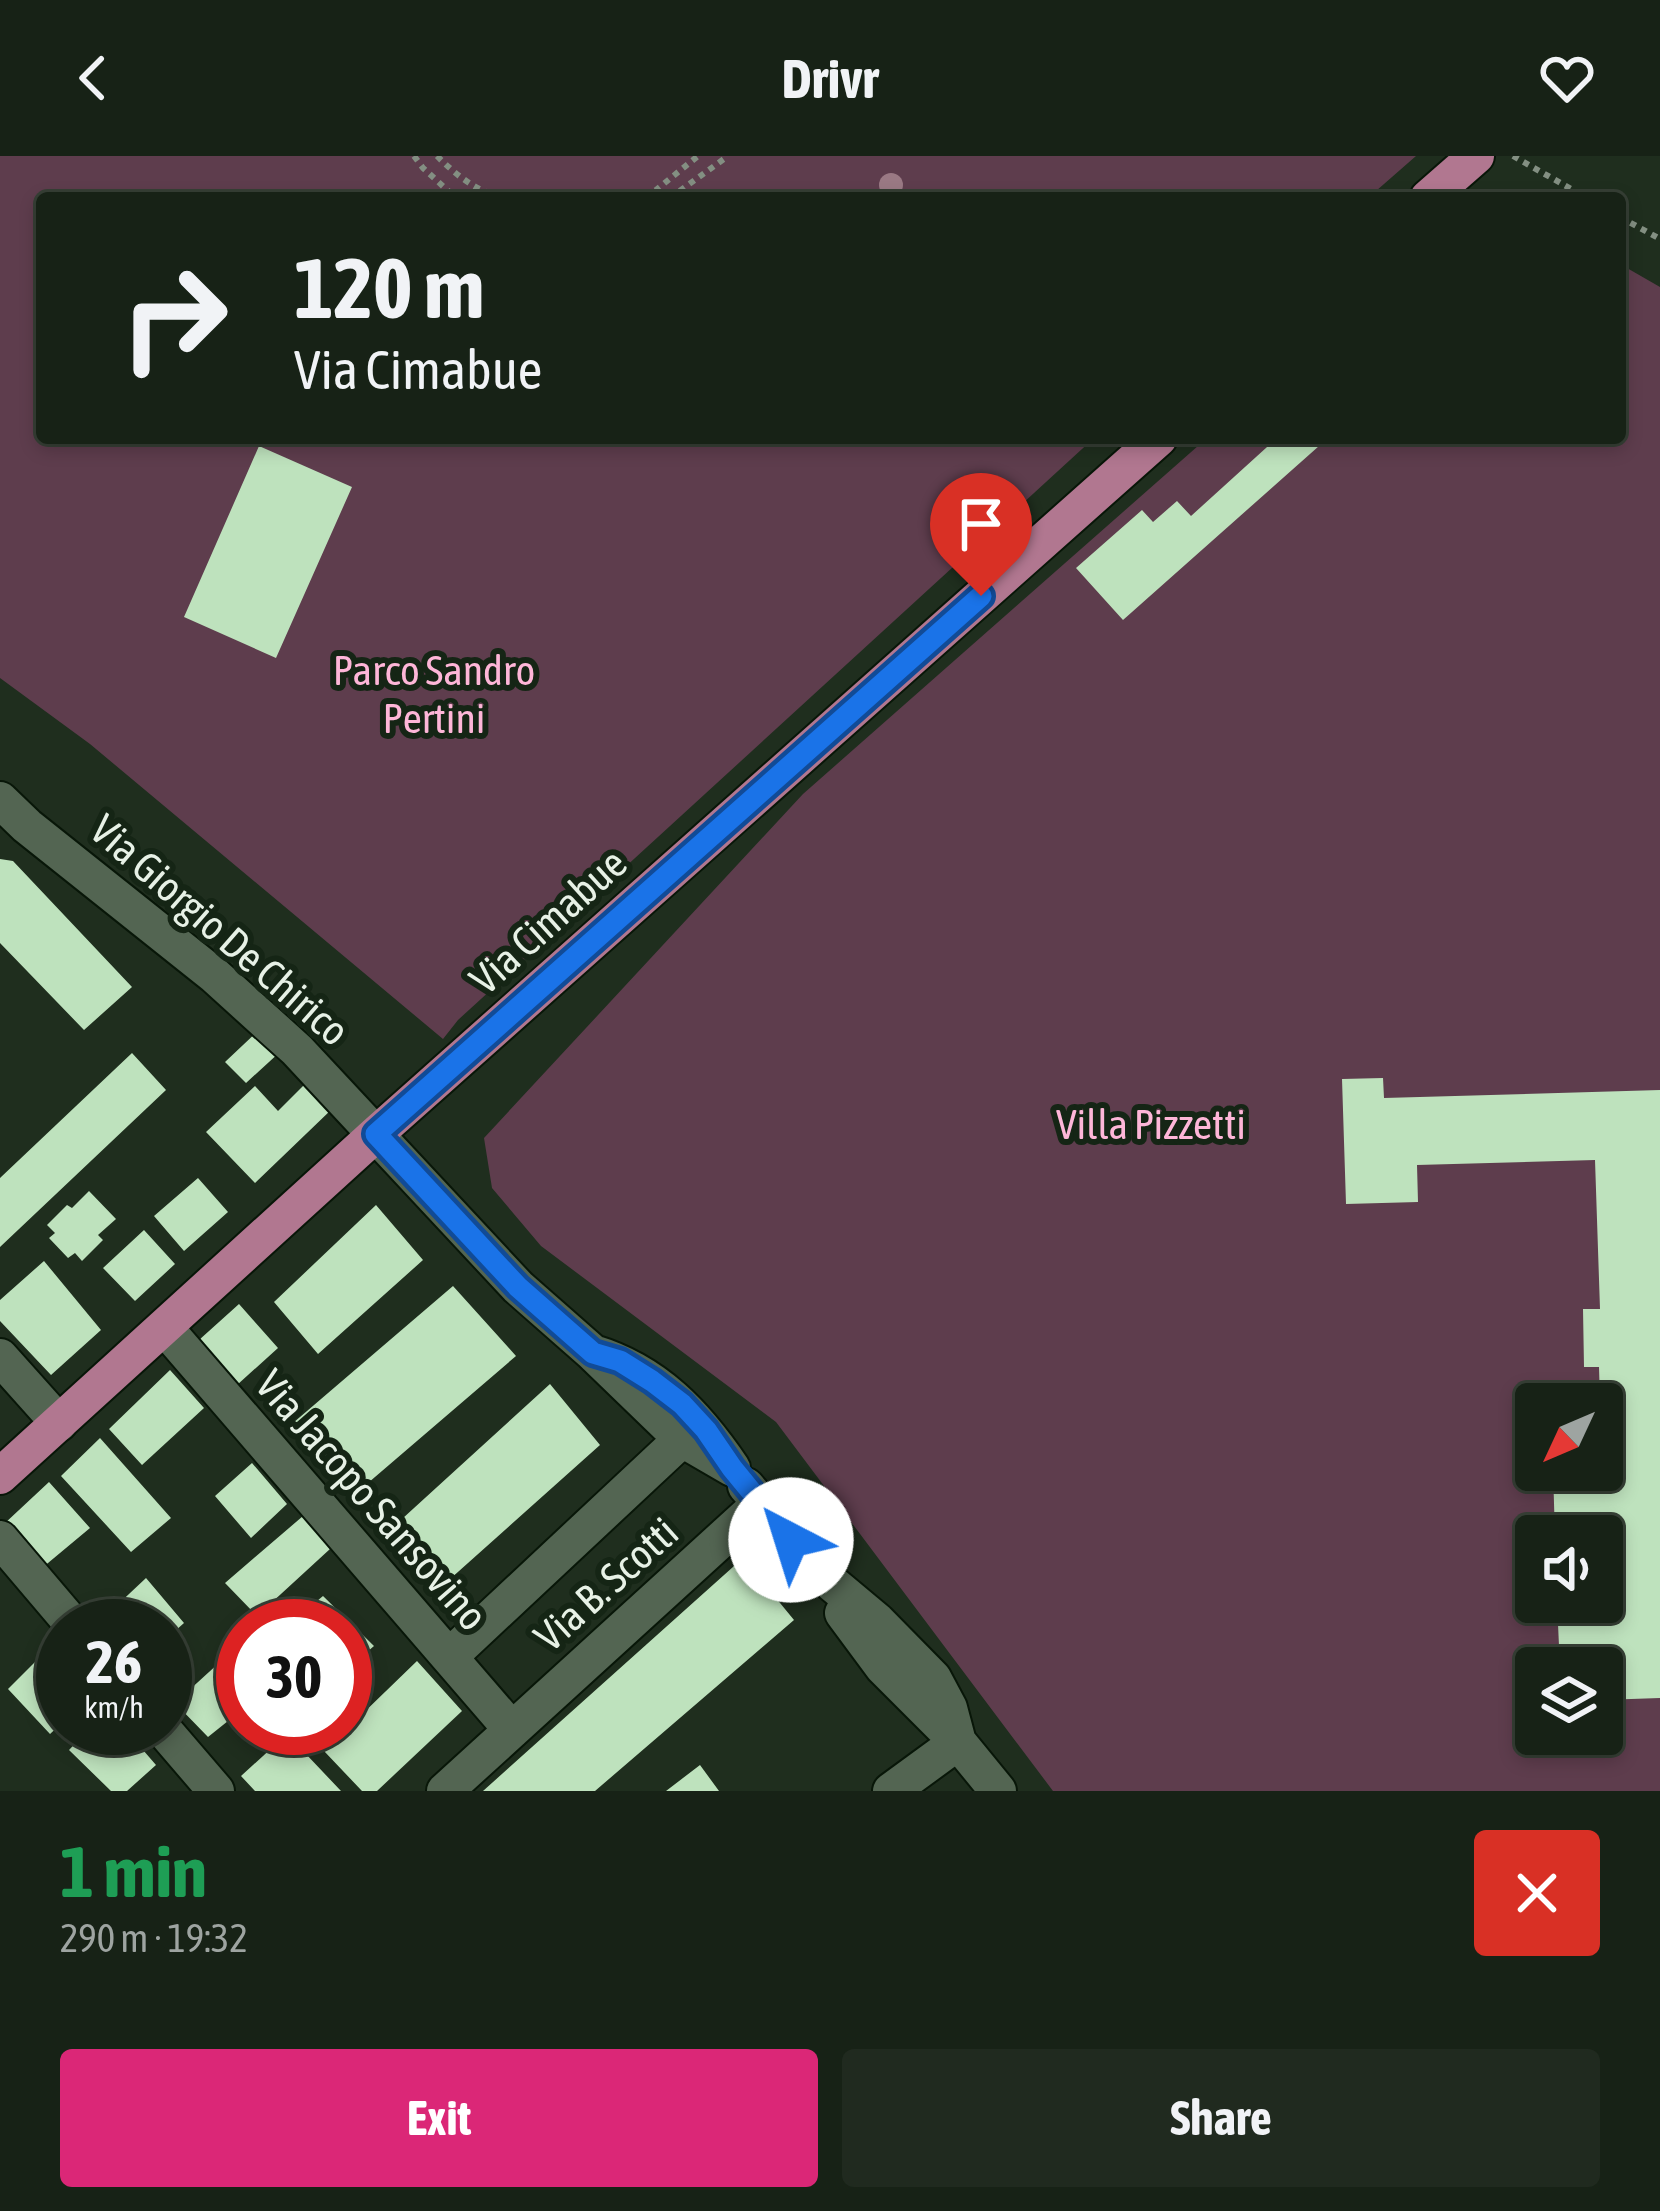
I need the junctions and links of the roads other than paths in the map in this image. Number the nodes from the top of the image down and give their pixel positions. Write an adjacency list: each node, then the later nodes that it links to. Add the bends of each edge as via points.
1 (1476, 156): 2 (main road)
2 (1436, 192)
3 (1152, 444): 5 (main road, Via Cimabue)
4 (0, 800): 5 (street, Via Giorgio De Chirico, via 214,975)
5 (376, 1134): 6 (main road, Via Cimabue); 7 (street, Via Giorgio De Chirico, via 518,1287)
6 (165, 1328): 9 (main road, Via Cimabue); 16 (street, Via Jacopo Sansovino)
7 (593, 1353): 10 (street); 11 (street, via 620,1361 682,1404)
8 (0, 1358): 9 (street)
9 (59, 1423): 12 (main road, Via Cimabue)
10 (682, 1439): 11 (street); 16 (street)
11 (732, 1468): 13 (street)
12 (0, 1476)
13 (760, 1504): 17 (street, Via B. Scotti); 18 (street, via 822,1575 847,1618 896,1660)
14 (0, 1539): 15 (street)
15 (51, 1599)
16 (449, 1658): 17 (street, Via Jacopo Sansovino)
17 (512, 1730): 21 (street, Via B. Scotti)
18 (958, 1742): 22 (street); 23 (street)
19 (185, 1755): 20 (street)
20 (216, 1791)
21 (445, 1791)
22 (891, 1791)
23 (998, 1791)

